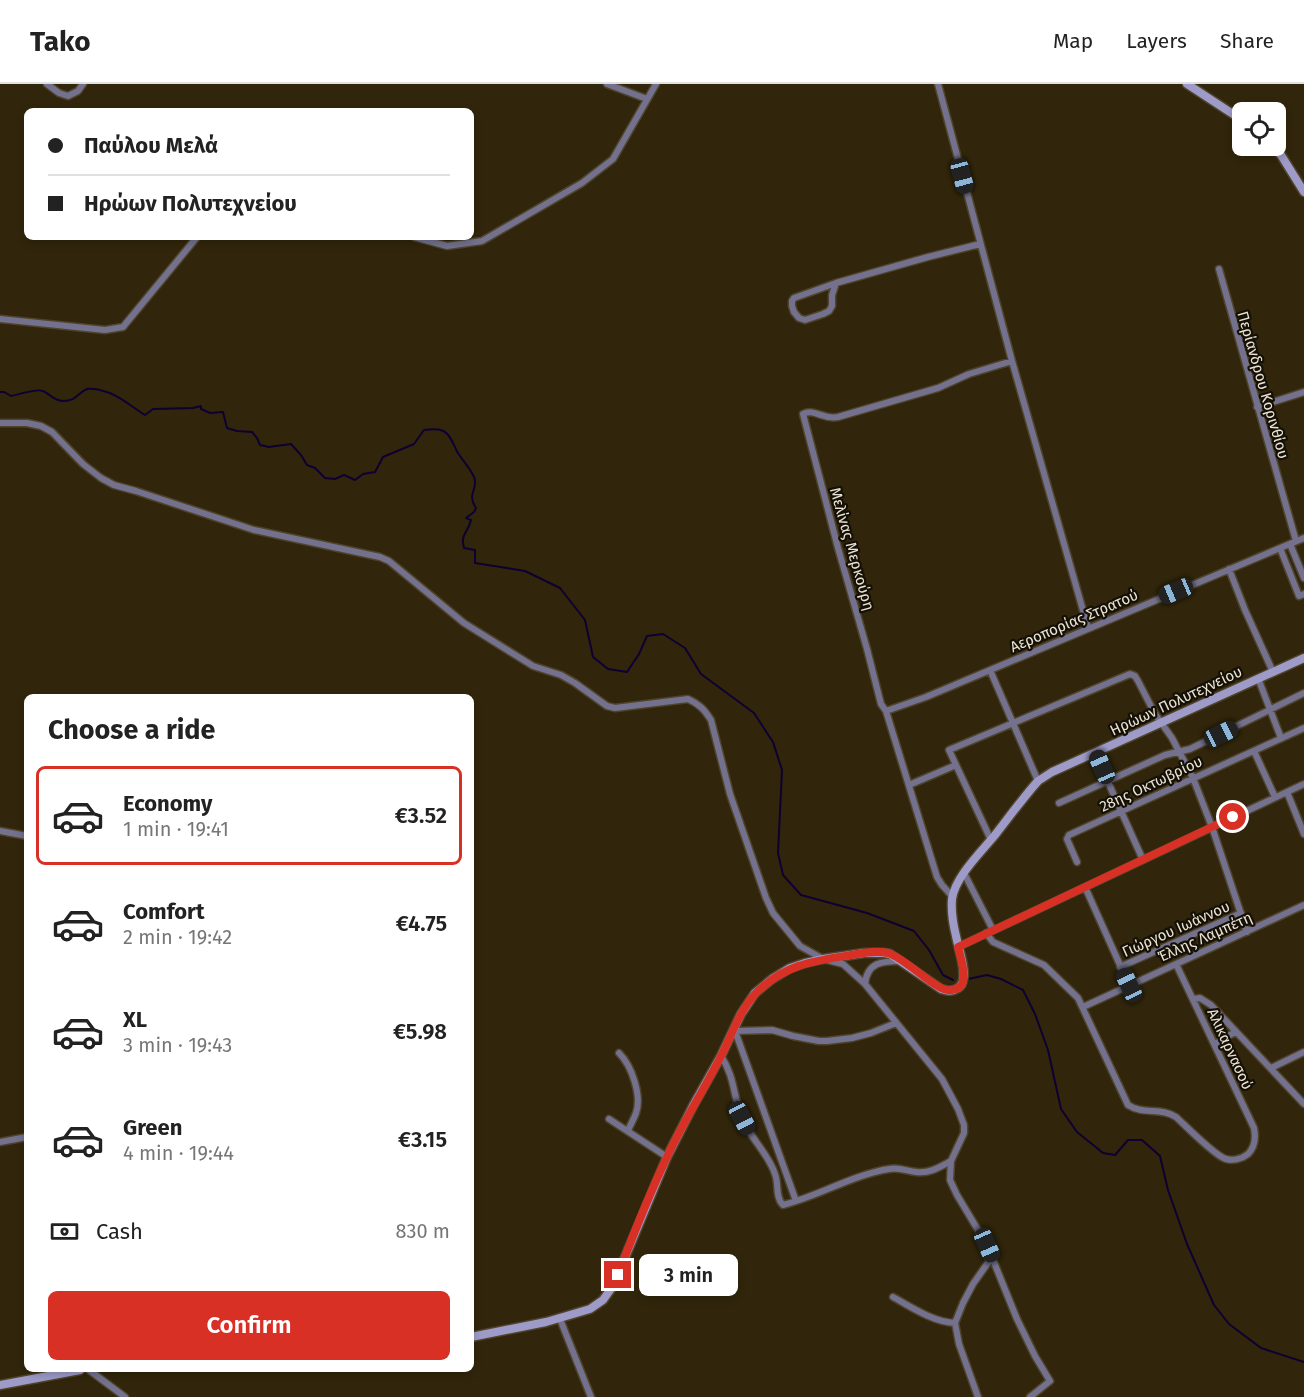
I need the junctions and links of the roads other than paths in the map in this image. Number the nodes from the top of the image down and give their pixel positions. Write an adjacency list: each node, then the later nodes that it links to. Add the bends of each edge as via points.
1 (48, 84): 2 (street, via 68,96)
2 (83, 84)
3 (607, 84): 7 (street)
4 (656, 84): 7 (street)
5 (938, 84): 13 (street)
6 (1187, 84): 8 (street)
7 (647, 99): 12 (street, via 613,159 582,183 482,241 447,246)
8 (1232, 113)
9 (1282, 156): 10 (street)
10 (1304, 192)
11 (195, 240): 16 (street, via 123,327 105,330)
12 (425, 240)
13 (980, 244): 15 (street); 17 (street)
14 (1219, 269): 19 (street, Περίανδρου Κορινθίου)
15 (836, 283): 15 (street, via 794,298 795,314 805,320 828,312)
16 (0, 319)
17 (1012, 361): 27 (street); 34 (street, Μελίνας Μερκούρη, via 938,388 838,417 827,418 809,411 803,414)
18 (1304, 393): 19 (street)
19 (1257, 407): 22 (street, Περίανδρου Κορινθίου)
20 (0, 423): 67 (street, via 41,426 83,464 114,485 254,530 389,561 464,623 533,666 575,683 607,706 687,699 698,703 711,720 730,794 773,913 801,946)
21 (1304, 538): 22 (street, Αεροπορίας Στρατού)
22 (1293, 542): 23 (street, Αεροπορίας Στρατού); 25 (street, Περίανδρου Κορινθίου)
23 (1280, 548): 24 (street, Αεροπορίας Στρατού); 26 (street, via 1299,596)
24 (1229, 569): 27 (street, Αεροπορίας Στρατού); 30 (street)
25 (1304, 578)
26 (1304, 594)
27 (1088, 628): 29 (street, Αεροπορίας Στρατού)
28 (1304, 658): 30 (street, Ηρώων Πολυτεχνείου)
29 (990, 670): 34 (street, Αεροπορίας Στρατού); 35 (street)
30 (1273, 672): 31 (street, Ηρώων Πολυτεχνείου)
31 (1258, 678): 33 (street); 36 (street, Ηρώων Πολυτεχνείου)
32 (1304, 693): 33 (street)
33 (1270, 710): 38 (street); 40 (street)
34 (886, 711): 47 (street, Μελίνας Μερκούρη)
35 (1013, 723): 36 (street, via 1129,673 1135,676); 42 (street, via 949,750); 44 (street)
36 (1161, 723): 40 (street); 41 (street, Ηρώων Πολυτεχνείου)
37 (1304, 728): 38 (street, 28ης Οκτωβρίου)
38 (1281, 738): 39 (street, 28ης Οκτωβρίου)
39 (1254, 751): 43 (street, 28ης Οκτωβρίου); 49 (street)
40 (1180, 752): 43 (street); 45 (street)
41 (1095, 753): 44 (street, Ηρώων Πολυτεχνείου); 45 (street)
42 (956, 765): 47 (street); 56 (street)
43 (1193, 778): 51 (street, 28ης Οκτωβρίου); 52 (street)
44 (1038, 781): 56 (street, Ηρώων Πολυτεχνείου)
45 (1108, 781): 50 (street); 51 (street)
46 (1304, 784): 48 (street)
47 (909, 785): 61 (street, Μελίνας Μερκούρη, via 938,877)
48 (1287, 792): 49 (street); 54 (street)
49 (1275, 797): 52 (street)
50 (1059, 803)
51 (1121, 812): 57 (street); 58 (street, 28ης Οκτωβρίου, via 1068,836)
52 (1212, 827): 57 (street); 63 (street)
53 (0, 831): 55 (street)
54 (1304, 834)
55 (24, 835)
56 (991, 840): 59 (street, Ηρώων Πολυτεχνείου)
57 (1143, 860): 60 (street)
58 (1077, 862)
59 (964, 873): 61 (street, Ηρώων Πολυτεχνείου); 64 (street)
60 (1085, 887): 64 (street); 70 (street)
61 (952, 897): 66 (street)
62 (1304, 905): 65 (street, Έλλης Λαμπέτη)
63 (1241, 913): 65 (street); 70 (street, Γιώργου Ιωάννου)
64 (990, 932): 66 (street); 74 (street, via 993,942 1044,966)
65 (1247, 932): 69 (street, Έλλης Λαμπέτη)
66 (958, 947): 68 (street, via 963,980 952,990 937,986)
67 (823, 959): 68 (street, via 881,952); 71 (street, via 843,964); 76 (street, via 790,968 772,980 756,993)
68 (902, 962): 71 (street, via 885,961 870,968)
69 (1176, 964): 72 (street, Έλλης Λαμπέτη); 73 (street, Αλικαρνασού)
70 (1120, 967): 72 (street)
71 (866, 984): 75 (street)
72 (1129, 985): 74 (street, Έλλης Λαμπέτη)
73 (1194, 999): 77 (street, via 1206,1001); 78 (street, Αλικαρνασού)
74 (1083, 1007): 78 (street, Αλικαρνασού, via 1128,1105 1140,1111 1173,1114 1218,1155 1234,1160 1249,1153 1255,1134)
75 (896, 1023): 76 (street, via 852,1038 827,1041 772,1030); 89 (street, via 942,1079 958,1109 964,1133)
76 (733, 1032): 81 (street); 90 (street)
77 (1235, 1032): 78 (street); 82 (street)
78 (1215, 1044)
79 (1304, 1052): 82 (street)
80 (620, 1053): 85 (street, via 637,1085 637,1111)
81 (722, 1056): 88 (street); 90 (street, via 733,1080 742,1118 776,1175 780,1202 783,1205)
82 (1271, 1068): 83 (street)
83 (1304, 1104)
84 (609, 1119): 85 (street)
85 (628, 1131): 88 (street)
86 (24, 1138): 87 (street)
87 (0, 1142)
88 (667, 1157): 93 (street, via 610,1292 590,1310)
89 (951, 1161): 90 (street, via 924,1172 891,1168 859,1176); 91 (street, via 950,1180)
90 (796, 1201)
91 (992, 1257): 94 (street, via 973,1284); 104 (street, via 1017,1319 1050,1381)
92 (893, 1297): 94 (street, via 936,1319)
93 (560, 1318): 95 (street); 102 (street)
94 (955, 1323): 103 (street)
95 (474, 1336)
96 (60, 1372): 98 (street)
97 (92, 1372): 99 (street)
98 (0, 1385)
99 (110, 1386): 100 (street); 101 (street)
100 (113, 1397)
101 (125, 1397)
102 (591, 1397)
103 (978, 1397)
104 (1030, 1397)

